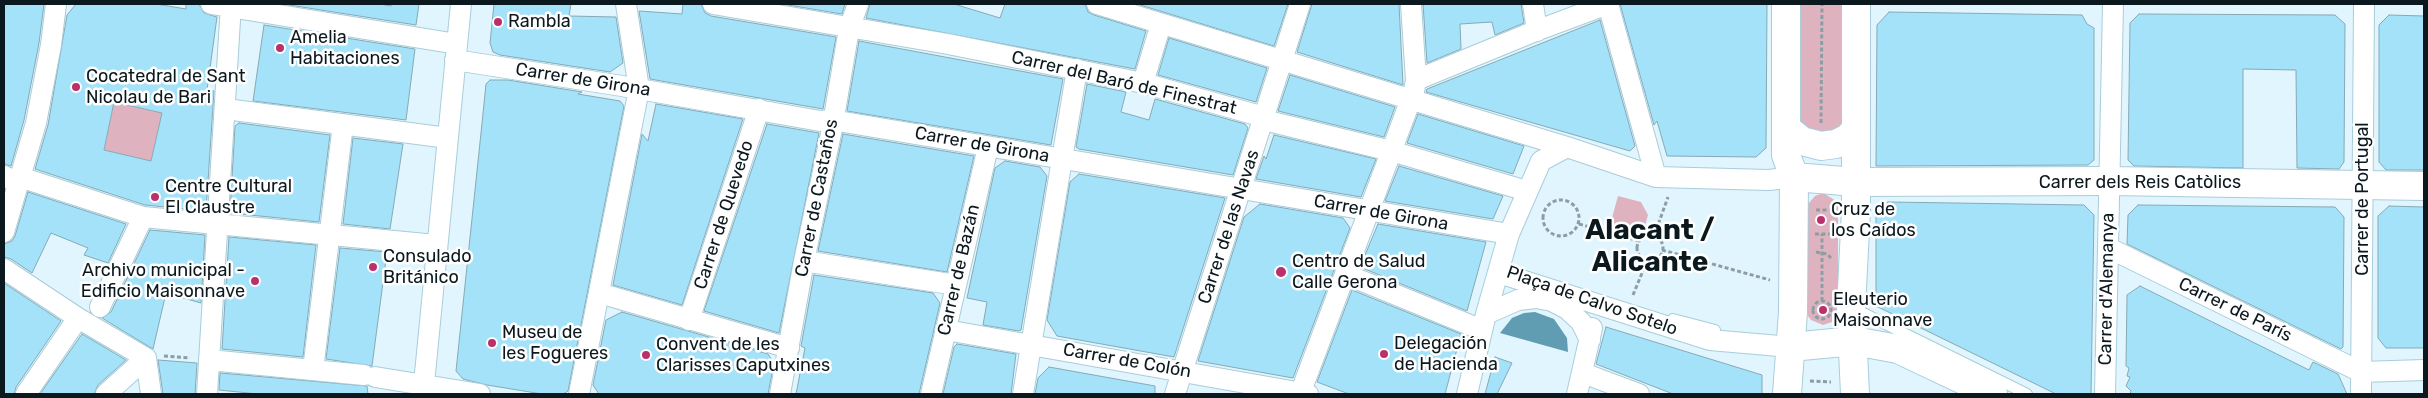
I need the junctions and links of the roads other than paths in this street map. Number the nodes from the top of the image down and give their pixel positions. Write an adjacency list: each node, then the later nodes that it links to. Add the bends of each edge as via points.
1 (56, 4): 41 (street, via 36,123)
2 (211, 4): 16 (street, Carrer de Girona)
3 (461, 4): 20 (street)
4 (626, 4): 25 (street)
5 (713, 4): 18 (street, Carrer del Baró de Finestrat)
6 (858, 4): 18 (street, Carrer de Castaños)
7 (1099, 4): 17 (street)
8 (1300, 4): 21 (street, Carrer de las Navas)
9 (1411, 4): 23 (street)
10 (1533, 4): 19 (street)
11 (1608, 4): 19 (street); 39 (street)
12 (1786, 4): 32 (street)
13 (1856, 4): 33 (street)
14 (2113, 4): 42 (street, Carrer d'Alemanya)
15 (2364, 4): 44 (street, Carrer de Portugal)
16 (231, 6): 20 (street, Carrer de Girona); 27 (street)
17 (1161, 24): 21 (street); 24 (street)
18 (849, 28): 22 (street, Carrer del Baró de Finestrat); 30 (street, Carrer de Castaños)
19 (1537, 31): 23 (street)
20 (456, 52): 25 (street, Carrer de Girona); 34 (street)
21 (1282, 60): 26 (street); 29 (street, Carrer de las Navas)
22 (1077, 69): 24 (street, Carrer del Baró de Finestrat); 38 (street)
23 (1416, 80): 26 (street)
24 (1143, 83): 29 (street, Carrer del Baró de Finestrat)
25 (639, 89): 28 (street, Carrer de Girona); 61 (street)
26 (1410, 100): 36 (street); 37 (street)
27 (226, 109): 31 (street); 50 (street)
28 (759, 109): 30 (street, Carrer de Girona, via 820,121); 67 (street, Carrer de Quevedo)
29 (1264, 116): 37 (street, Carrer del Baró de Finestrat, via 1268,121); 46 (street, Carrer de las Navas)
30 (832, 120): 35 (street, Carrer de Girona); 56 (street, Carrer de Castaños)
31 (343, 124): 34 (street); 53 (street)
32 (1786, 128): 33 (street, via 1802,141 1821,146 1836,144); 40 (street, via 1786,156)
33 (1856, 129): 43 (street)
34 (448, 138): 54 (street)
35 (988, 147): 38 (street, Carrer de Girona); 60 (street, Carrer de Bazán)
36 (1567, 148): 39 (street); 47 (street, Plaça de Calvo Sotelo, via 1541,161)
37 (1391, 151): 47 (street, Carrer del Baró de Finestrat); 48 (street)
38 (1062, 159): 46 (street, Carrer de Girona); 73 (street)
39 (1656, 178): 40 (street)
40 (1803, 178): 43 (street); 74 (street)
41 (12, 180): 49 (street, via 26,180); 51 (street)
42 (2109, 181): 43 (street, Carrer dels Reis Catòlics); 44 (street, Carrer dels Reis Catòlics); 55 (street, Carrer d'Alemanya)
43 (1856, 182): 62 (street)
44 (2364, 185): 45 (street, Carrer dels Reis Catòlics); 81 (street, Carrer de Portugal)
45 (2424, 186)
46 (1241, 189): 48 (street, Carrer de Girona); 80 (street, Carrer de las Navas)
47 (1527, 191): 52 (street, Plaça de Calvo Sotelo)
48 (1369, 211): 52 (street, Carrer de Girona); 59 (street)
49 (143, 217): 50 (street); 64 (street)
50 (217, 223): 53 (street); 77 (street)
51 (4, 232)
52 (1509, 234): 58 (street, Plaça de Calvo Sotelo)
53 (331, 235): 54 (street); 78 (street)
54 (436, 244): 85 (street)
55 (2109, 248): 81 (street, Carrer de París); 102 (street, Carrer d'Alemanya)
56 (804, 261): 60 (street); 75 (street, Carrer de Castaños)
57 (4, 269): 66 (street)
58 (1499, 273): 63 (street, Plaça de Calvo Sotelo); 68 (street)
59 (1345, 274): 68 (street); 86 (street)
60 (956, 285): 69 (street, Carrer de Bazán)
61 (599, 293): 67 (street); 92 (street)
62 (1843, 304): 72 (street); 101 (lane)
63 (1597, 305): 65 (street, Plaça de Calvo Sotelo); 71 (street)
64 (100, 307)
65 (1626, 314): 70 (lane, via 1650,312); 74 (street, Plaça de Calvo Sotelo, via 1710,340)
66 (78, 318): 76 (street); 87 (street)
67 (689, 320): 75 (street)
68 (1484, 322): 71 (street, via 1518,300 1536,298 1567,308 1581,322); 97 (street)
69 (946, 330): 73 (street, Carrer de Colón); 94 (street, Carrer de Bazán)
70 (1715, 330)
71 (1590, 340): 82 (street)
72 (1844, 342): 74 (street, Plaça de Calvo Sotelo); 83 (street); 100 (street, Plaça de Calvo Sotelo, via 1898,349)
73 (1031, 344): 80 (street, Carrer de Colón); 95 (street)
74 (1791, 347): 84 (street)
75 (789, 348): 93 (street, Carrer de Castaños)
76 (146, 358): 88 (street); 89 (street)
77 (209, 360): 78 (street); 90 (street)
78 (313, 370): 85 (street, via 370,376)
79 (2424, 370): 81 (street)
80 (1182, 371): 86 (street, Carrer de Colón); 96 (street, Carrer de las Navas)
81 (2361, 372): 103 (street, Carrer de Portugal)
82 (1583, 373): 98 (street); 99 (street)
83 (1841, 387)
84 (1796, 389)
85 (423, 390): 91 (street)
86 (1303, 393)
87 (26, 394)
88 (106, 394)
89 (151, 394)
90 (207, 394)
91 (480, 394)
92 (579, 394)
93 (780, 394)
94 (931, 394)
95 (1023, 394)
96 (1175, 394)
97 (1467, 394)
98 (1577, 394)
99 (1639, 394)
100 (1993, 394)
101 (2027, 394)
102 (2106, 394)
103 (2361, 394)

